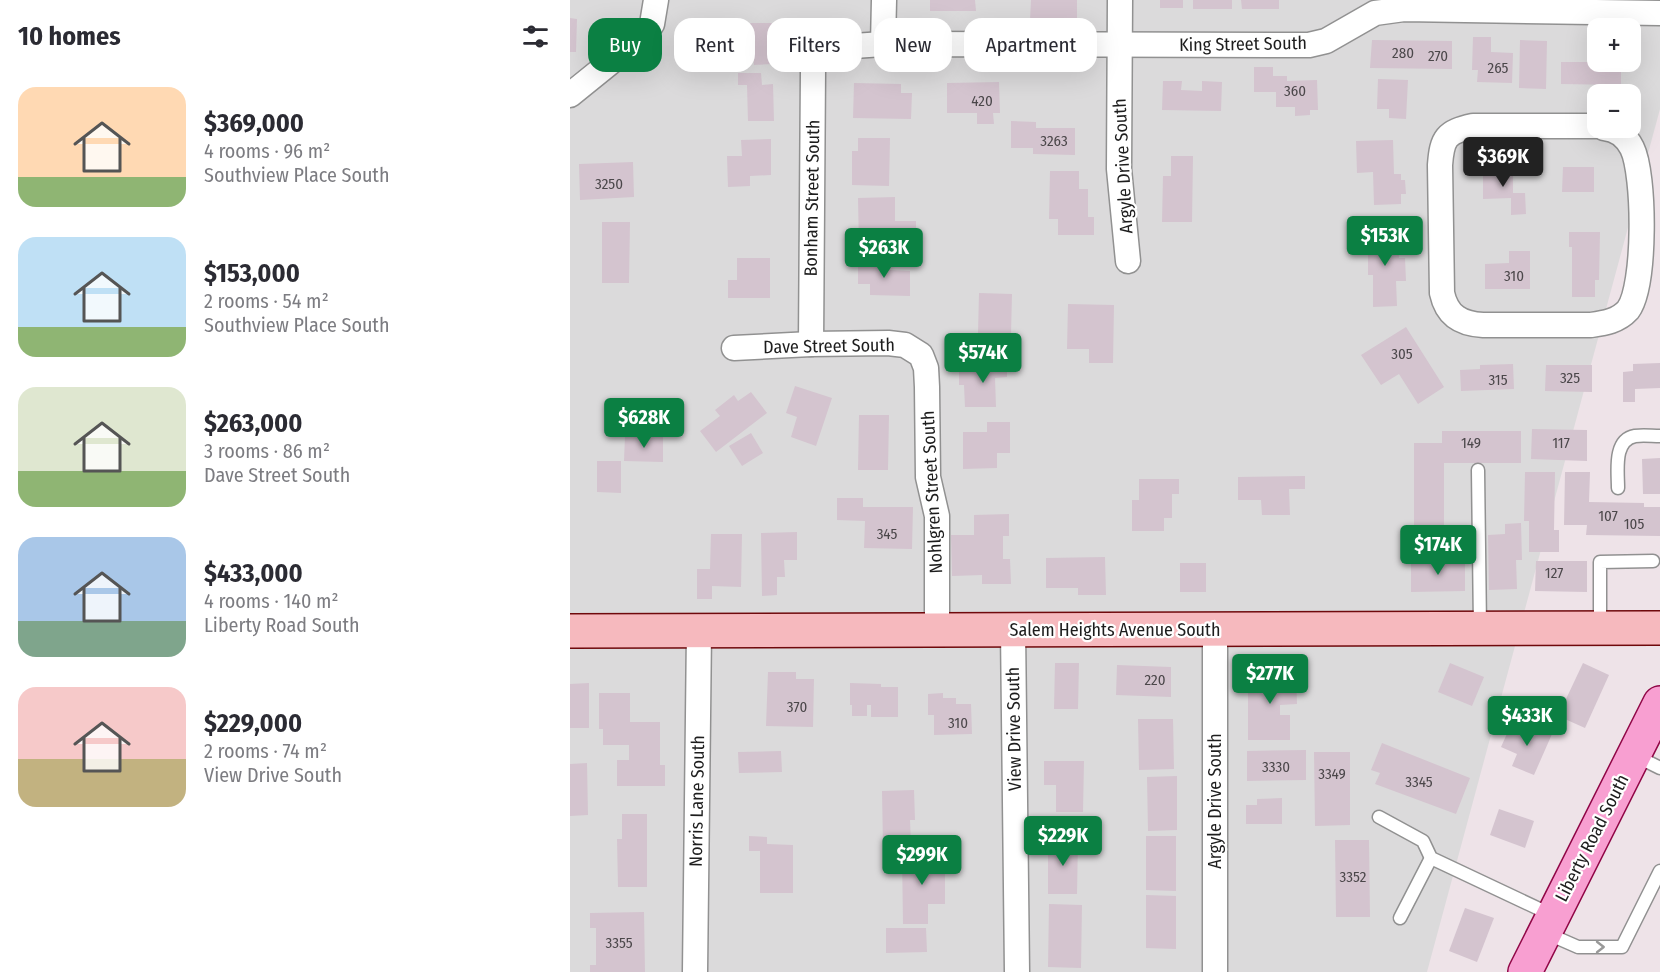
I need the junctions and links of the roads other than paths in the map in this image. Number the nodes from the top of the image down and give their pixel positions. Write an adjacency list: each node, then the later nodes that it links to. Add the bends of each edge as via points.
1 (656, 0): 9 (street, via 652,24 643,36)
2 (884, 0): 5 (street)
3 (1120, 0): 7 (street, Argyle Drive South)
4 (1660, 13): 7 (street, King Street South, via 1404,9 1375,13 1326,41 1310,45)
5 (884, 18)
6 (952, 45): 7 (street, King Street South)
7 (1120, 45): 13 (street, Argyle Drive South, via 1119,169)
8 (813, 72): 14 (street, Bonham Street South)
9 (570, 95)
10 (1587, 126): 12 (street, via 1473,126 1448,135 1440,165 1444,305 1467,324 1591,325 1618,319 1636,295)
11 (1624, 138): 12 (street, via 1634,150)
12 (1650, 226)
13 (1128, 261)
14 (811, 344): 15 (street, Dave Street South); 16 (street, Dave Street South, via 888,343 905,345)
15 (734, 348)
16 (921, 355): 27 (street, Nohlgren Street South, via 926,368 928,477 937,516)
17 (1660, 436): 19 (lane, via 1634,436 1626,440 1619,451)
18 (1478, 470): 21 (lane)
19 (1618, 488)
20 (1653, 561): 22 (lane, via 1599,562)
21 (1480, 628): 22 (street, Salem Heights Avenue South); 24 (street, Salem Heights Avenue South)
22 (1600, 628): 23 (street, Salem Heights Avenue South)
23 (1660, 628)
24 (1215, 629): 28 (street, Salem Heights Avenue South); 38 (street, Argyle Drive South)
25 (570, 630): 26 (street, Salem Heights Avenue South)
26 (699, 630): 27 (street, Salem Heights Avenue South); 36 (street, Norris Lane South)
27 (937, 630): 28 (street, Salem Heights Avenue South)
28 (1013, 630): 37 (street, View Drive South)
29 (1660, 704): 30 (main road, Liberty Road South)
30 (1647, 761): 35 (main road, Liberty Road South)
31 (1379, 817): 32 (lane, via 1423,841)
32 (1431, 858): 34 (lane); 35 (lane)
33 (1660, 871): 35 (lane, one-way to 33, via 1578,947 1622,947)
34 (1400, 918)
35 (1549, 924): 39 (main road, Liberty Road South)
36 (696, 972)
37 (1017, 972)
38 (1215, 972)
39 (1525, 972)

